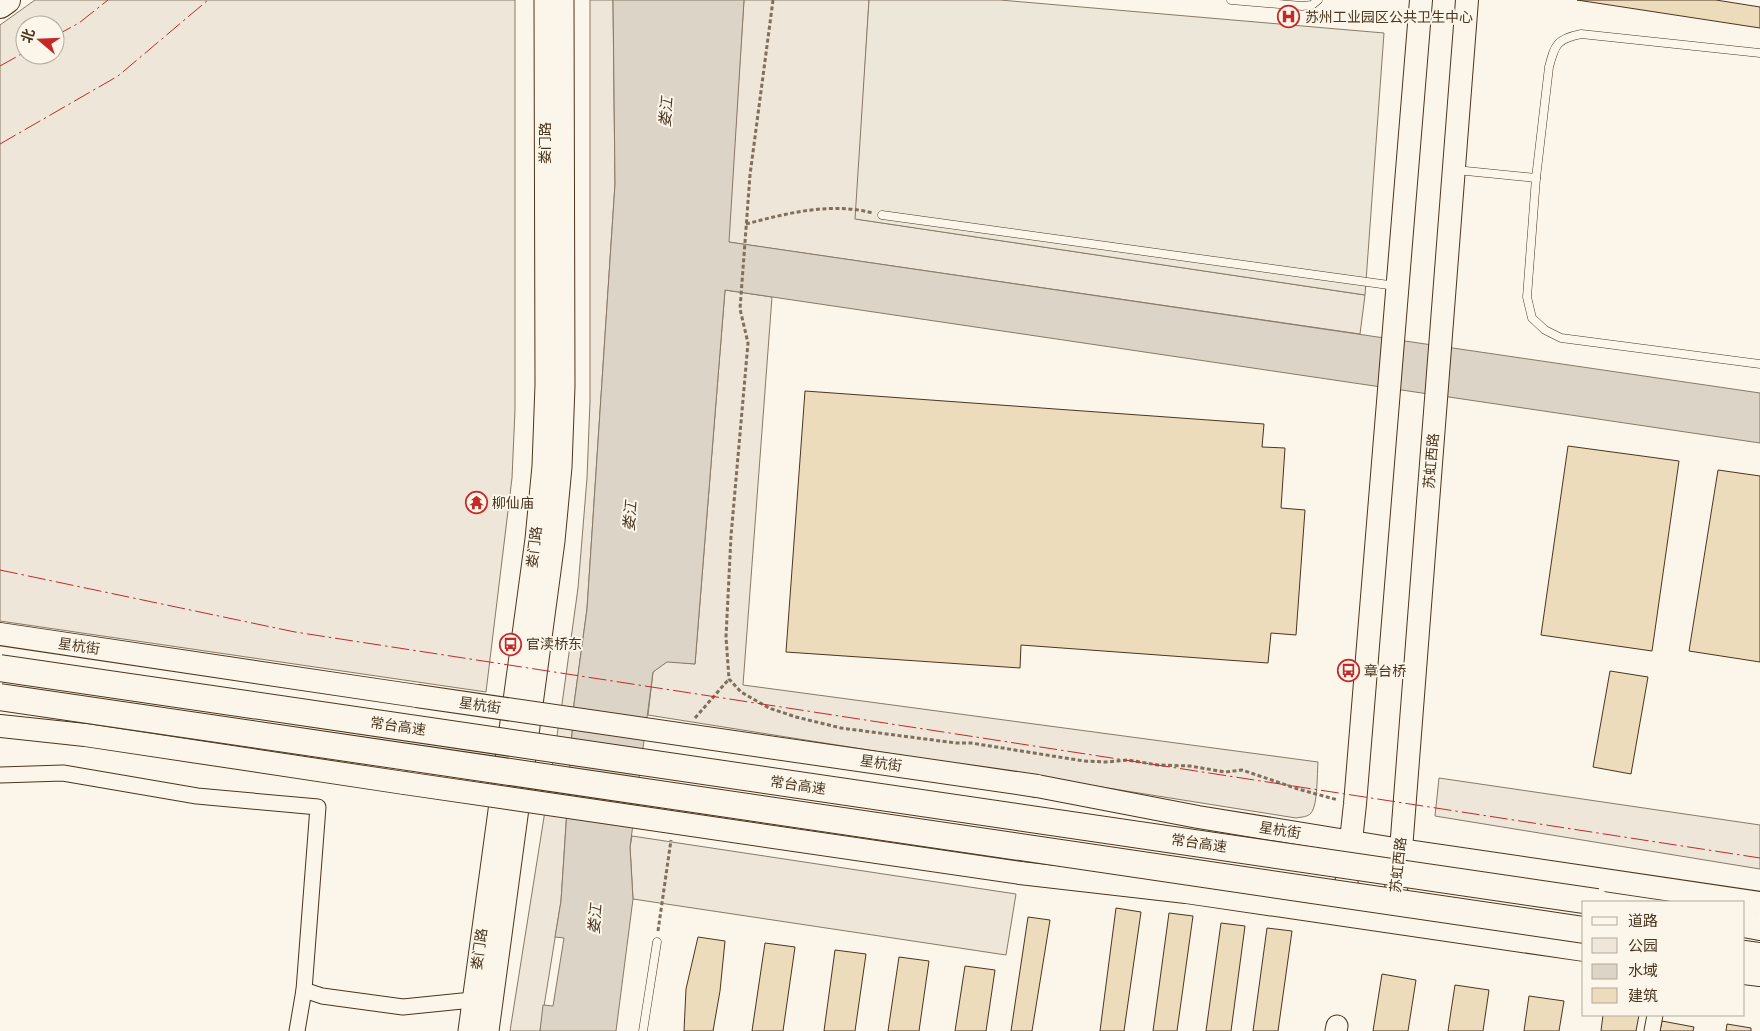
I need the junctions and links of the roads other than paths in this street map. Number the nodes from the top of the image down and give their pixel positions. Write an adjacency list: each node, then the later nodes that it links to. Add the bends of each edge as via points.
1 (7, 0): 8 (highway)
2 (545, 0): 36 (main road, 娄门路, via 543,466)
3 (563, 0): 36 (main road, 娄门路, via 565,345 561,467 554,541)
4 (1231, 0): 5 (lane, via 1302,6 1312,5)
5 (1318, 0)
6 (1421, 0): 13 (main road)
7 (1467, 0): 10 (main road, 苏虹西路)
8 (0, 5)
9 (1760, 53): 11 (lane, via 1581,34 1565,38 1553,50 1549,67)
10 (1454, 169): 11 (lane); 21 (main road, 苏虹西路)
11 (1536, 178): 14 (lane, via 1527,298 1532,318 1545,330 1561,338)
12 (882, 215): 13 (lane)
13 (1398, 286): 20 (main road)
14 (1760, 364)
15 (0, 634): 20 (main road, 星杭街, bridge, via 1037,786)
16 (0, 668): 22 (highway, 常台高速, bridge)
17 (0, 697): 28 (highway, 常台高速, bridge)
18 (0, 726): 24 (main road, bridge, via 86,735 1020,873)
19 (0, 775): 35 (street, via 63,773 198,796 318,807)
20 (1352, 842): 21 (main road, 星杭街); 24 (main road)
21 (1400, 850): 23 (main road, 星杭街); 25 (main road, 苏虹西路)
22 (1590, 901)
23 (1760, 903)
24 (1343, 914): 25 (main road)
25 (1392, 922): 30 (main road)
26 (1745, 924): 27 (highway)
27 (1760, 927)
28 (1582, 930)
29 (657, 942): 41 (lane)
30 (1582, 950)
31 (1745, 954): 32 (highway)
32 (1760, 956)
33 (1745, 973): 34 (main road)
34 (1760, 975)
35 (304, 990): 36 (street, via 322,996 403,1007); 38 (street)
36 (482, 997): 39 (main road, 娄门路); 40 (main road, 娄门路)
37 (1655, 1016): 42 (street)
38 (297, 1031)
39 (469, 1031)
40 (488, 1031)
41 (643, 1031)
42 (1652, 1031)

